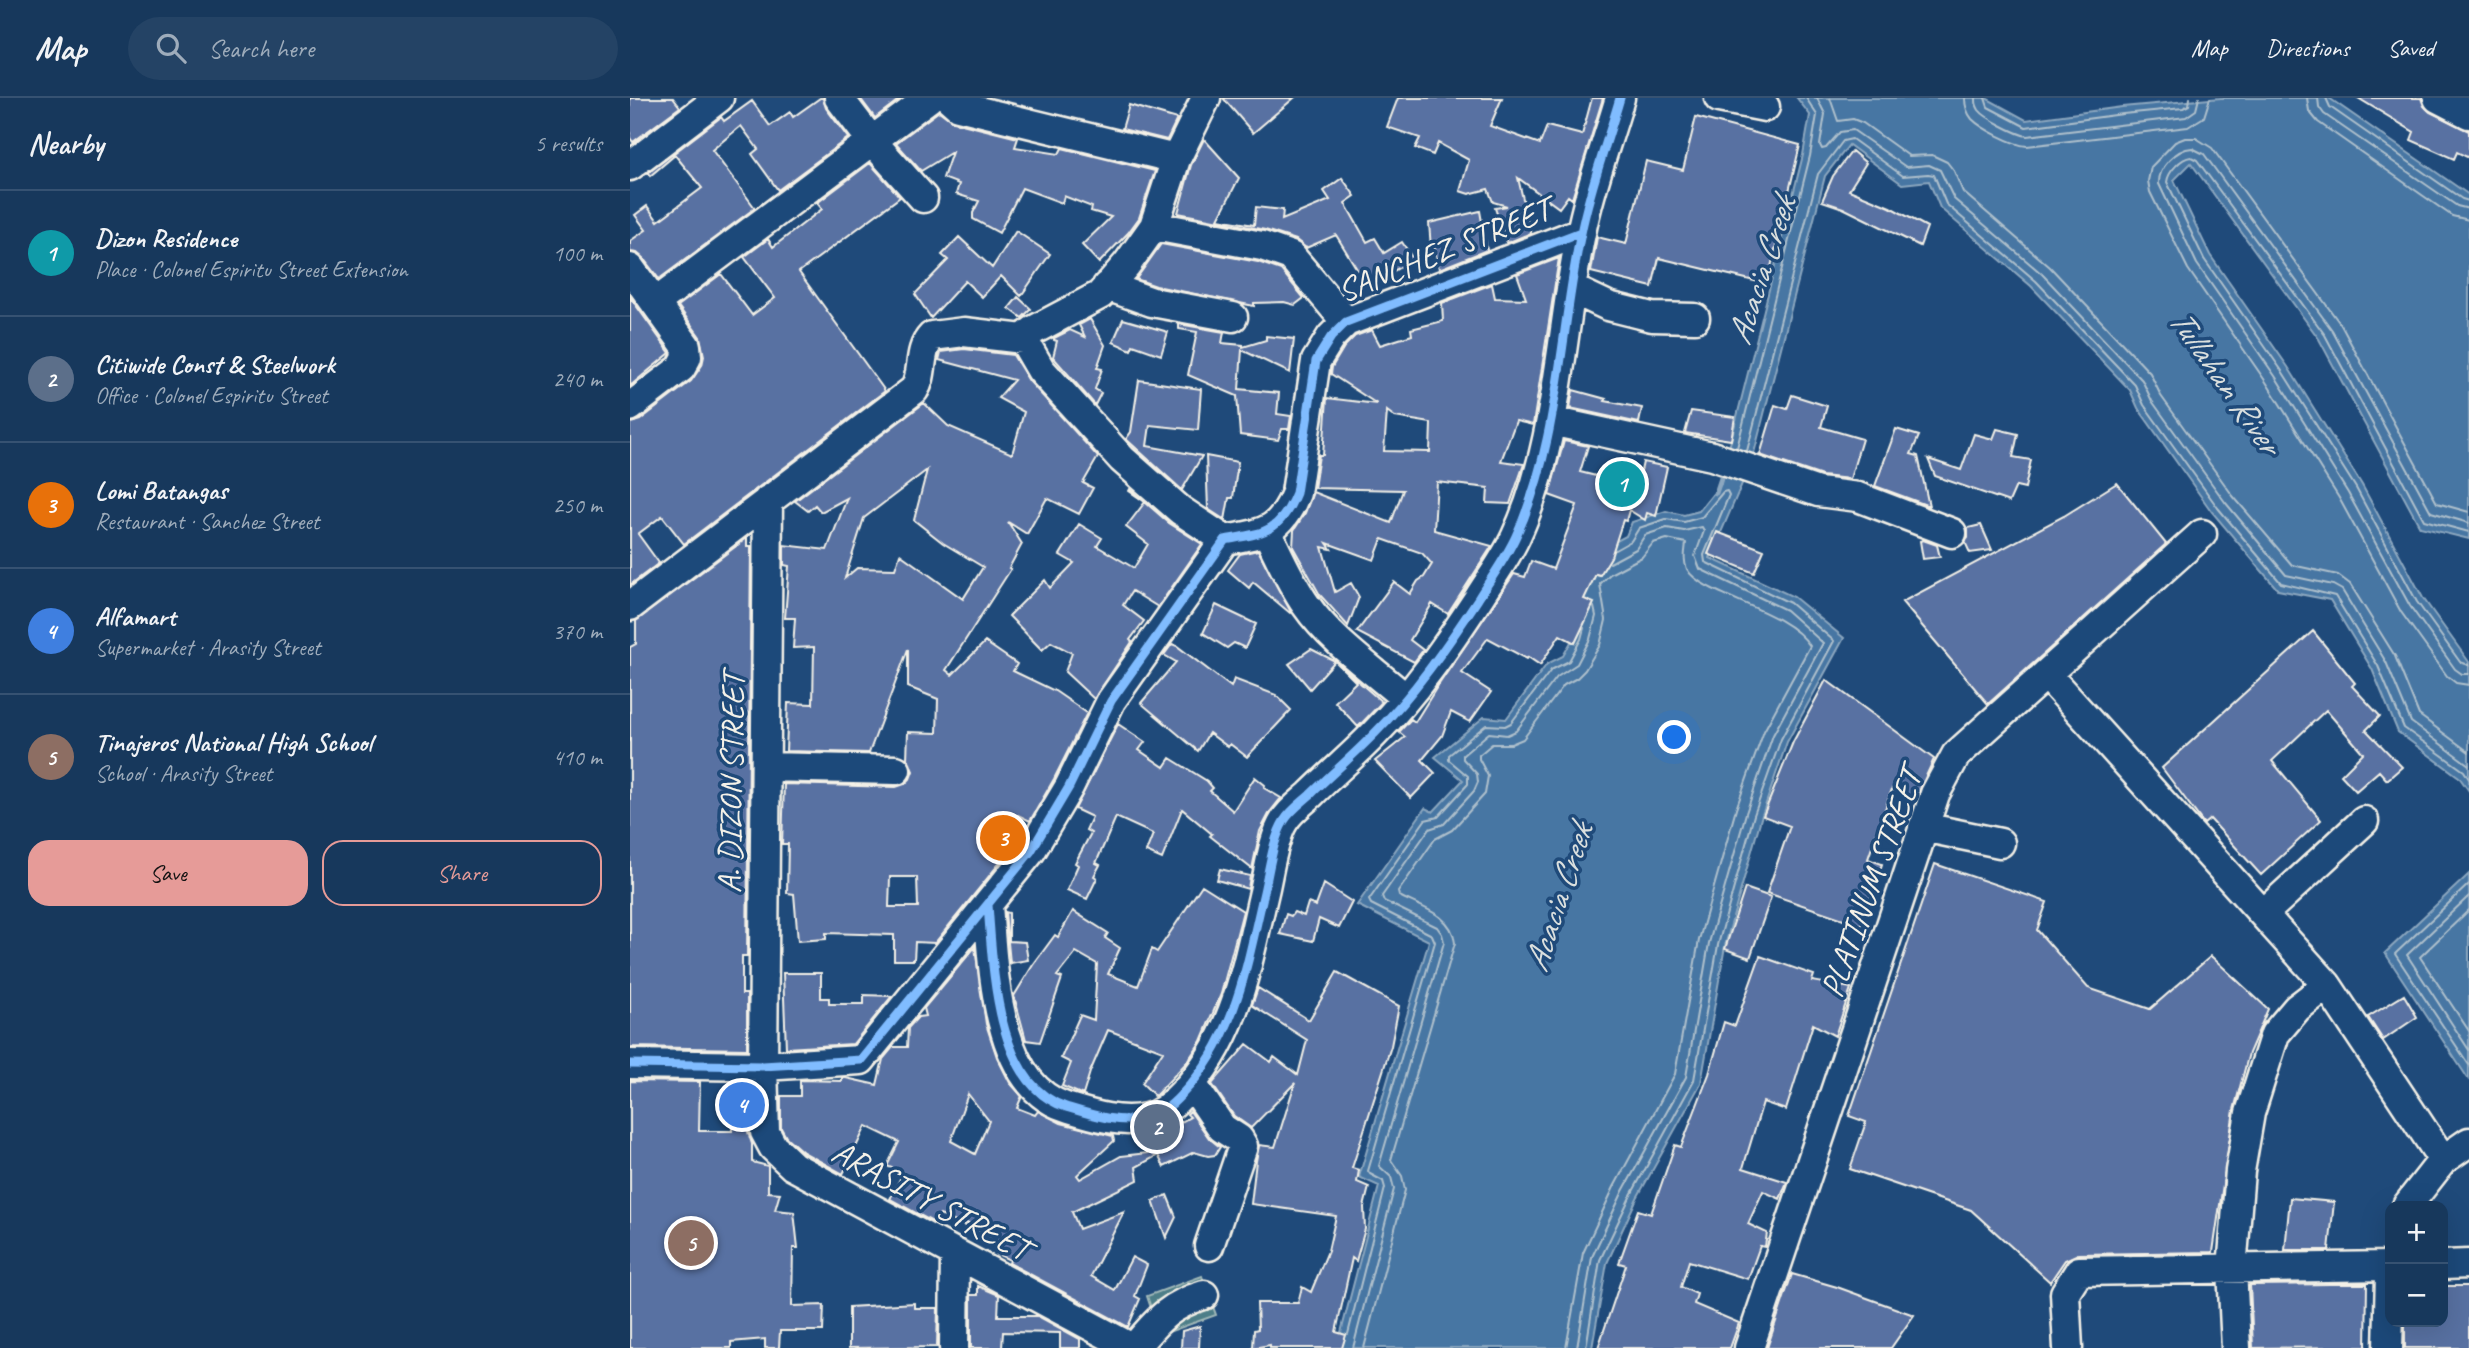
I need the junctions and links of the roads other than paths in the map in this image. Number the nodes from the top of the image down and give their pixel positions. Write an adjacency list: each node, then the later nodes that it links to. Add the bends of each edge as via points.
1 (719, 98): 13 (street)
2 (839, 98): 11 (street)
3 (929, 98): 11 (street)
4 (949, 98): 12 (street, via 958,106)
5 (1206, 98): 12 (street)
6 (1620, 98): 16 (street, SANCHEZ STREET)
7 (1719, 98): 9 (street)
8 (2438, 98): 10 (street)
9 (1765, 107)
10 (2469, 114)
11 (871, 140): 14 (street); 20 (street)
12 (1176, 159): 15 (street)
13 (630, 166)
14 (923, 198)
15 (1154, 226): 18 (street); 23 (street, via 1262,246 1291,256)
16 (1581, 232): 19 (street); 23 (street, SANCHEZ STREET)
17 (630, 268): 20 (street)
18 (1107, 286): 21 (street, via 1152,302); 24 (street, via 1100,295)
19 (1572, 289): 22 (street, via 1608,306 1652,317); 26 (street)
20 (655, 303): 25 (street, via 686,346 687,357 681,368)
21 (1233, 317)
22 (1695, 318)
23 (1346, 323): 28 (street, SANCHEZ STREET, via 1316,361 1296,494 1289,512)
24 (1023, 338): 27 (street, via 964,332 932,336 924,347 914,390); 31 (street, via 1041,370 1122,458 1180,510)
25 (630, 407)
26 (1551, 421): 29 (street, via 1712,456 1818,492 1858,497); 34 (street, via 1530,502 1503,561)
27 (768, 500): 32 (street); 35 (street, A. DIZON STREET)
28 (1267, 532): 31 (street); 34 (street, via 1306,606 1333,636)
29 (1952, 533)
30 (2202, 534): 33 (street, PLATINUM STREET)
31 (1225, 540): 40 (street, via 1111,701 1031,851)
32 (630, 606)
33 (2046, 674): 38 (street, PLATINUM STREET, via 1956,755); 41 (street)
34 (1405, 698): 45 (street, via 1376,733 1282,823 1234,1012 1215,1052)
35 (766, 768): 36 (street); 44 (street, A. DIZON STREET)
36 (896, 770)
37 (2364, 821): 41 (street)
38 (1923, 827): 39 (street); 59 (street, PLATINUM STREET)
39 (2000, 843)
40 (988, 905): 44 (street, via 861,1060); 45 (street, via 995,979 1011,1049 1038,1091 1057,1104 1131,1120 1155,1116)
41 (2263, 915): 42 (street)
42 (2327, 985): 47 (street); 54 (street, via 2297,1008 2275,1034 2248,1125)
43 (630, 1065): 44 (street)
44 (763, 1066): 50 (street, ARASITY STREET, via 765,1132 780,1154 793,1166)
45 (1192, 1084): 49 (street, via 1222,1128 1243,1146)
46 (2469, 1142): 47 (street)
47 (2443, 1160): 48 (street)
48 (2411, 1201)
49 (1209, 1246)
50 (955, 1253): 57 (street); 58 (street, ARASITY STREET)
51 (2469, 1264): 52 (street)
52 (2448, 1265)
53 (2385, 1266): 54 (street)
54 (2232, 1269): 60 (street, via 2079,1271 2065,1293); 61 (street)
55 (1204, 1295): 58 (street, via 1173,1308)
56 (2389, 1327): 62 (street)
57 (954, 1348)
58 (1133, 1348)
59 (1749, 1348)
60 (2068, 1348)
61 (2236, 1348)
62 (2388, 1348)

